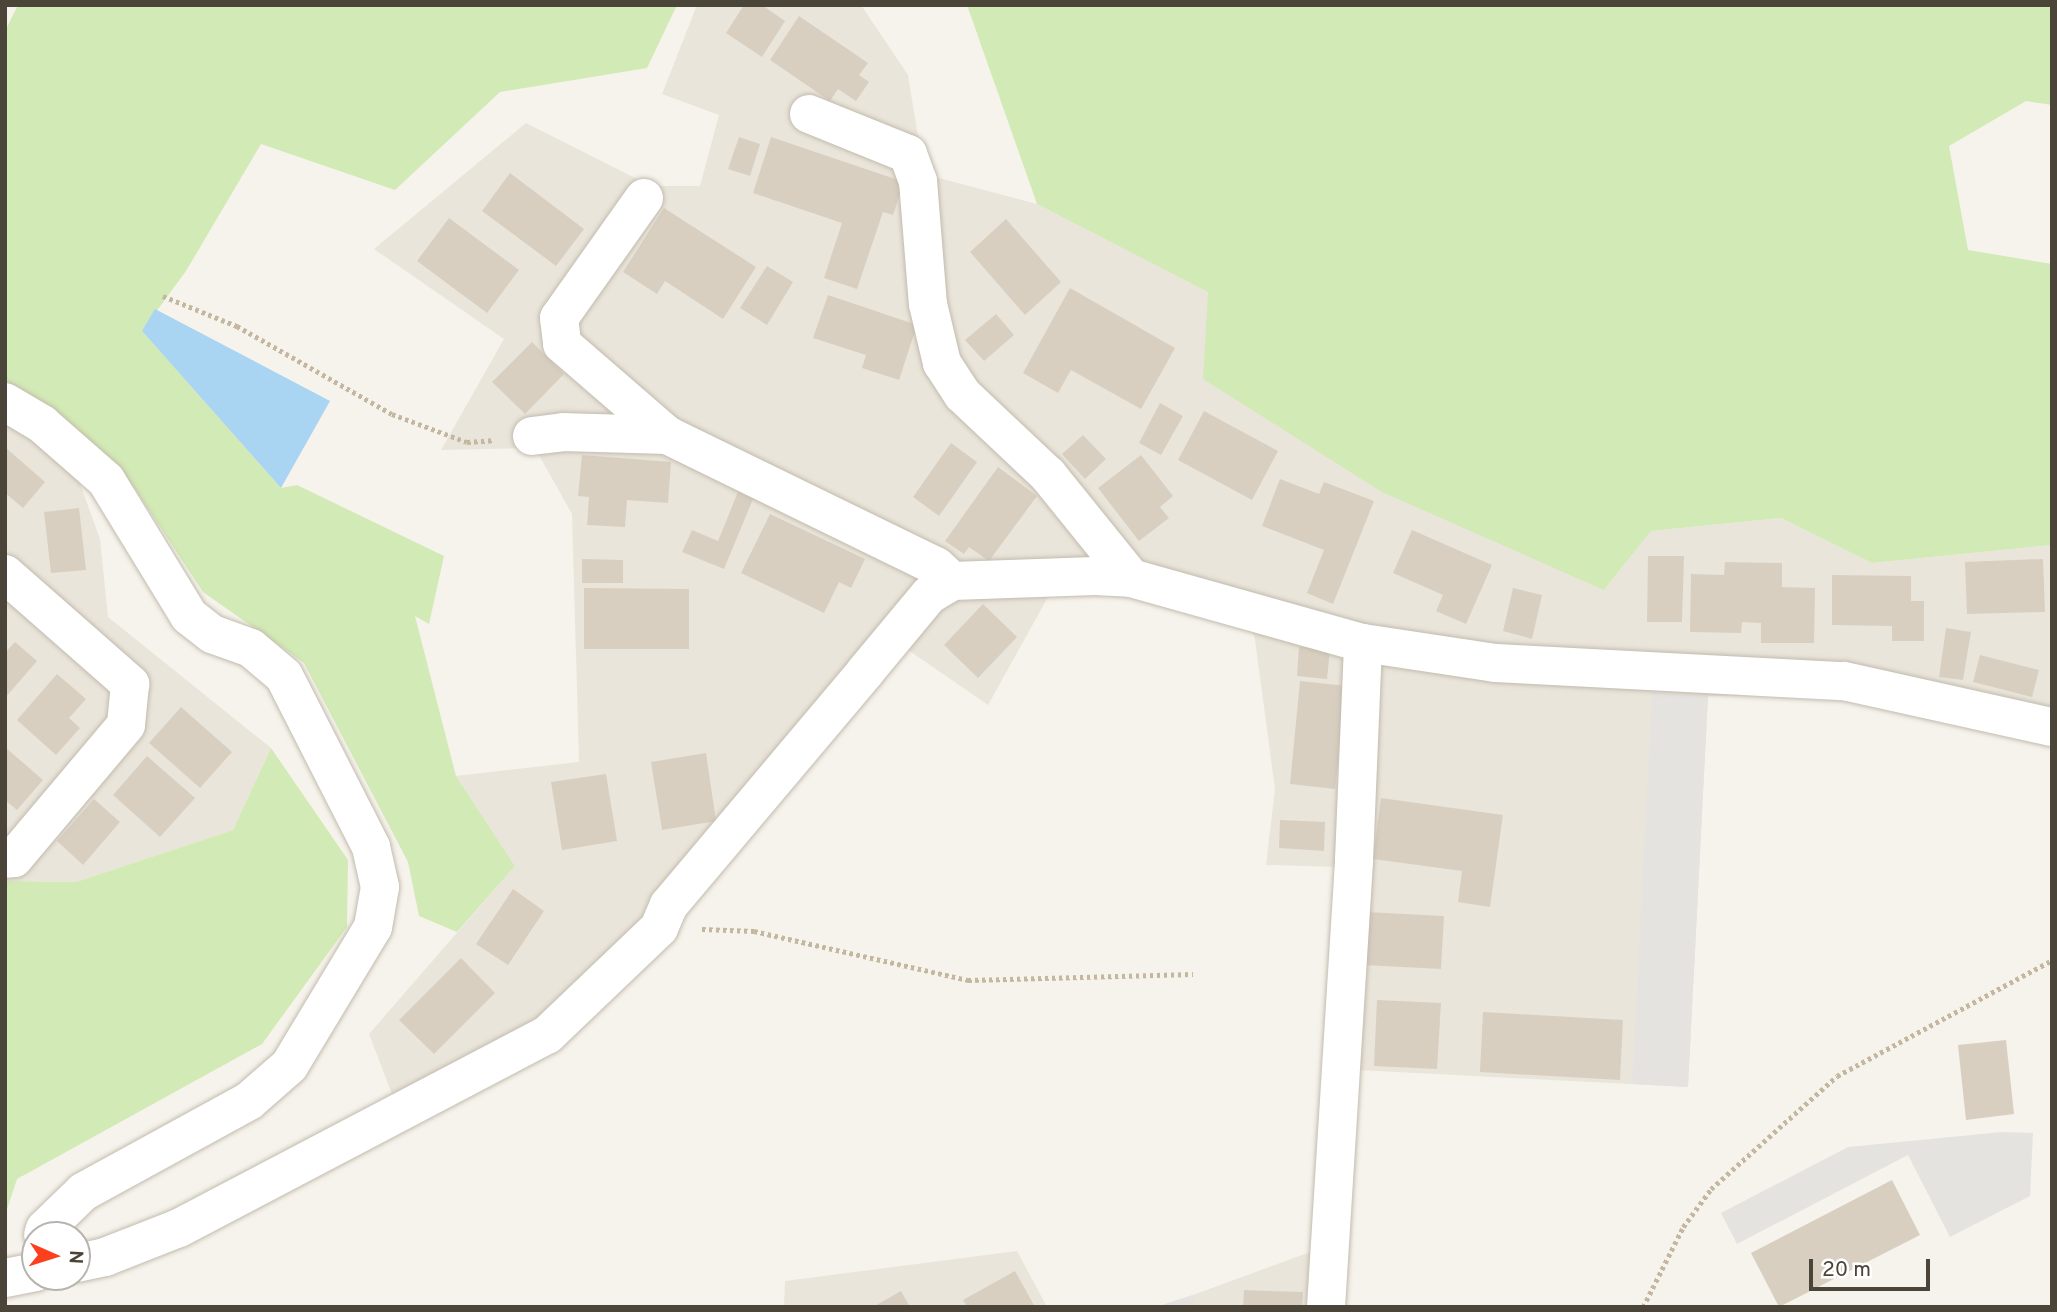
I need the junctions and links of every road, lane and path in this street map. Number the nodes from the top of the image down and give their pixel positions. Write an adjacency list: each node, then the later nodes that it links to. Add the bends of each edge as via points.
1 (809, 114): 8 (street, via 908,154 918,181 928,304 942,363 962,395 1048,475)
2 (644, 198): 5 (street, via 559,318 562,344)
3 (163, 296): 6 (path, via 237,326 392,414 467,442)
4 (5, 402): 16 (street, via 42,424 106,480 189,616 212,634 251,648 284,676 371,847 380,887 373,928 289,1066 249,1101 83,1192)
5 (667, 435): 6 (street, via 565,432); 9 (street, via 936,566)
6 (532, 436)
7 (5, 574): 12 (street, via 130,684 125,725 14,858)
8 (1131, 578): 9 (street); 10 (street)
9 (951, 581): 13 (street, via 929,595 669,905)
10 (1363, 643): 11 (street, via 1496,663 1844,681); 18 (street)
11 (2052, 727)
12 (5, 859)
13 (659, 928): 15 (path, via 754,931 968,980); 17 (street, via 547,1035 179,1228)
14 (2052, 960): 19 (path, via 1837,1076 1711,1189 1683,1227)
15 (1193, 974)
16 (53, 1221)
17 (91, 1260)
18 (1326, 1307)
19 (1643, 1307)

